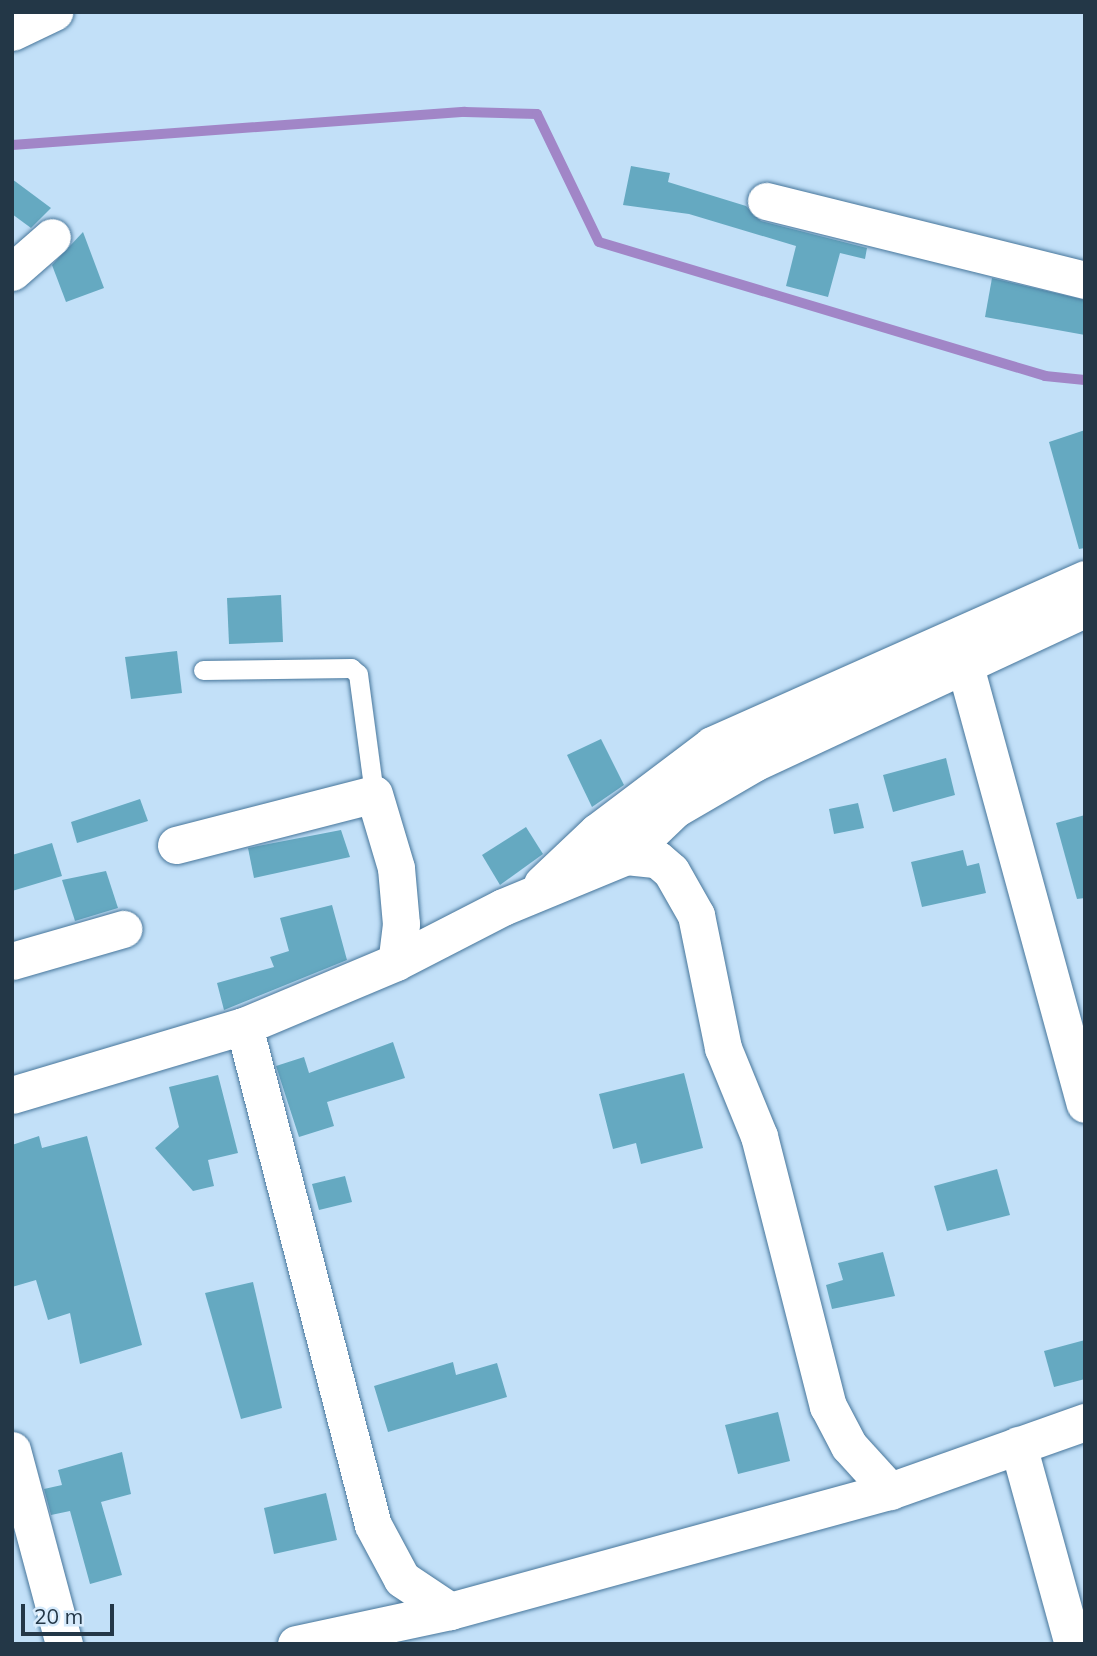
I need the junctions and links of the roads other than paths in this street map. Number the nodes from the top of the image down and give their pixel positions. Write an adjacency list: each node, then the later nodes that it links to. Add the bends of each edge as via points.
1 (54, 12): 2 (street)
2 (12, 32)
3 (766, 201): 6 (street)
4 (52, 237): 5 (street)
5 (12, 272)
6 (1085, 280)
7 (1085, 579): 14 (street, via 712,745 597,832)
8 (1085, 608): 9 (street)
9 (965, 666): 13 (street, via 754,764 676,809); 20 (street)
10 (204, 670): 11 (lane, via 351,668 358,674)
11 (374, 794): 12 (street); 17 (street, via 396,868 401,924)
12 (176, 845)
13 (626, 856): 14 (street); 24 (street, via 657,859 671,871 696,915 723,1048 759,1136 828,1406 861,1463)
14 (531, 895): 17 (street)
15 (123, 929): 16 (street)
16 (12, 961)
17 (396, 962): 18 (street)
18 (244, 1026): 19 (street); 25 (street, via 373,1525 402,1579)
19 (12, 1095)
20 (1085, 1104)
21 (1085, 1422): 22 (street)
22 (1018, 1445): 24 (street); 28 (street)
23 (12, 1450): 26 (street)
24 (890, 1491): 25 (street)
25 (450, 1611): 27 (street)
26 (64, 1644)
27 (296, 1644)
28 (1073, 1644)

